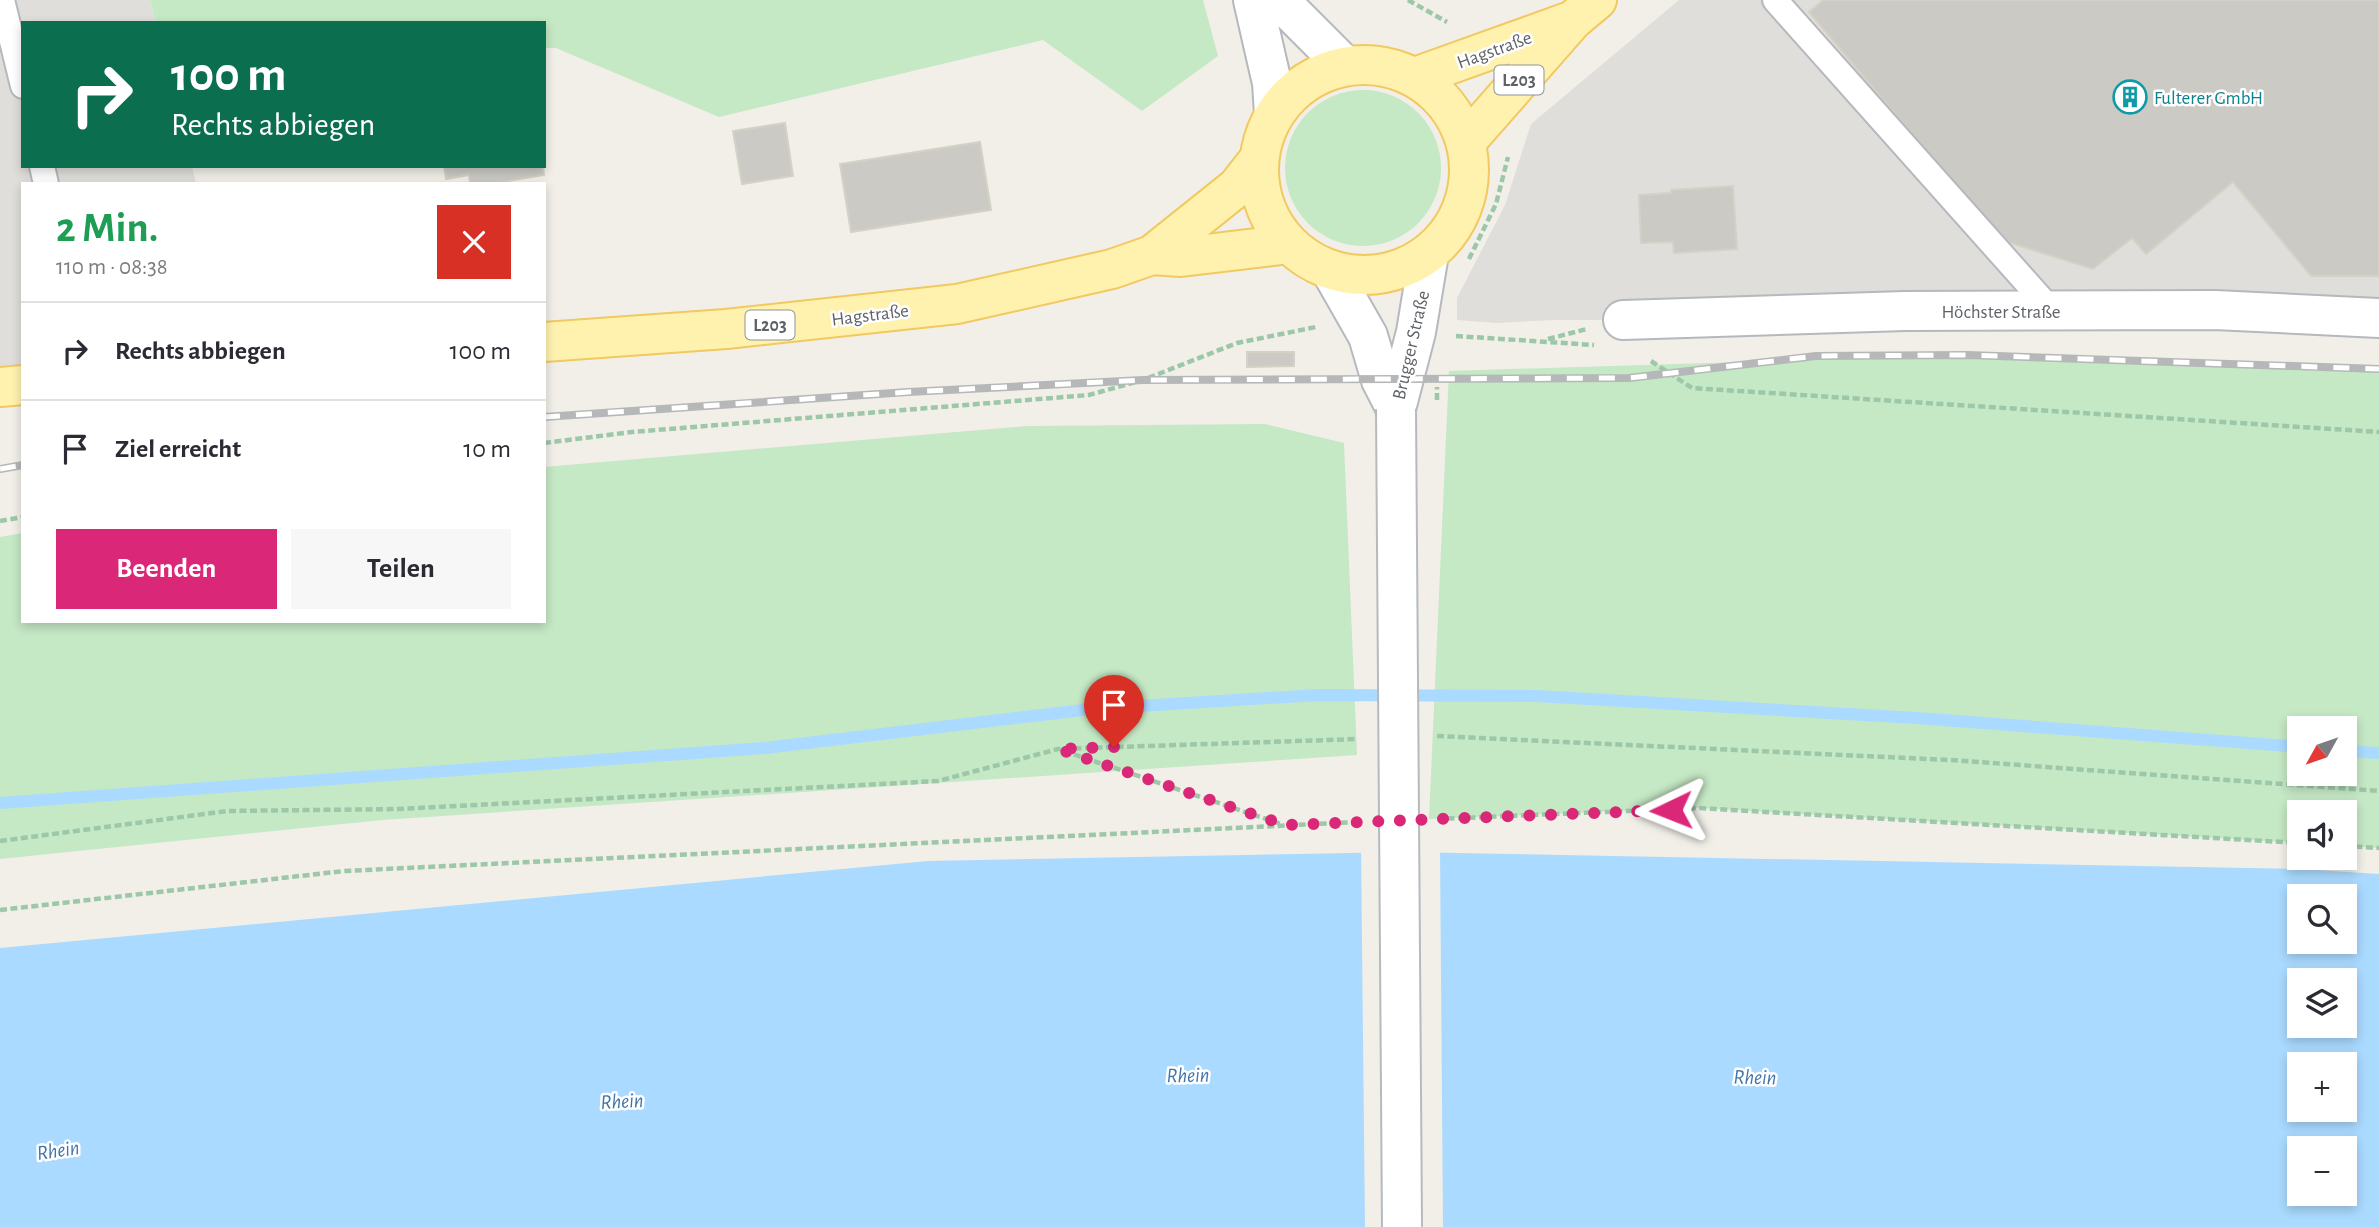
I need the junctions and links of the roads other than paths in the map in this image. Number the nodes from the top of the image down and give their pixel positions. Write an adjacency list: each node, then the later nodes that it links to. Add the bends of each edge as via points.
1 (2, 0): 8 (lane)
2 (1253, 0): 9 (main road, Hagstraße, via 1272,83)
3 (1279, 0): 6 (main road)
4 (1775, 0): 16 (lane)
5 (1585, 10): 7 (main road, Hagstraße / L203); 10 (main road, Hagstraße / L203)
6 (1345, 66): 7 (main road, Hagstraße / L203, via 1381,66); 9 (main road, Hagstraße / L203, via 1317,75 1293,91)
7 (1415, 77): 10 (main road, Hagstraße / L203, via 1437,93 1455,116)
8 (21, 78)
9 (1274, 114): 11 (main road, Hagstraße / L203)
10 (1466, 142): 13 (main road, Hagstraße / L203, via 1471,173 1465,204 1451,231)
11 (1259, 159): 12 (main road, Hagstraße / L203, via 1263,200 1270,219); 14 (main road, Hagstraße / L203, via 1237,187)
12 (1289, 244): 14 (main road, Hagstraße / L203, via 1181,257); 15 (main road, Hagstraße / L203)
13 (1429, 254): 15 (main road, Hagstraße / L203, via 1399,270 1366,276); 22 (main road, Brugger Straße, via 1416,332)
14 (1152, 255): 19 (main road, Hagstraße / L203, via 1112,269 957,304 806,322)
15 (1331, 271): 22 (main road, Brugger Straße, via 1368,336 1381,380)
16 (2052, 311): 17 (main road, Höchster Straße, via 2215,310); 18 (main road, Höchster Straße)
17 (2379, 318)
18 (1623, 320)
19 (546, 342)
20 (21, 385): 21 (main road)
21 (0, 387)
22 (1396, 408): 23 (main road, bridge)
23 (1402, 1227)

